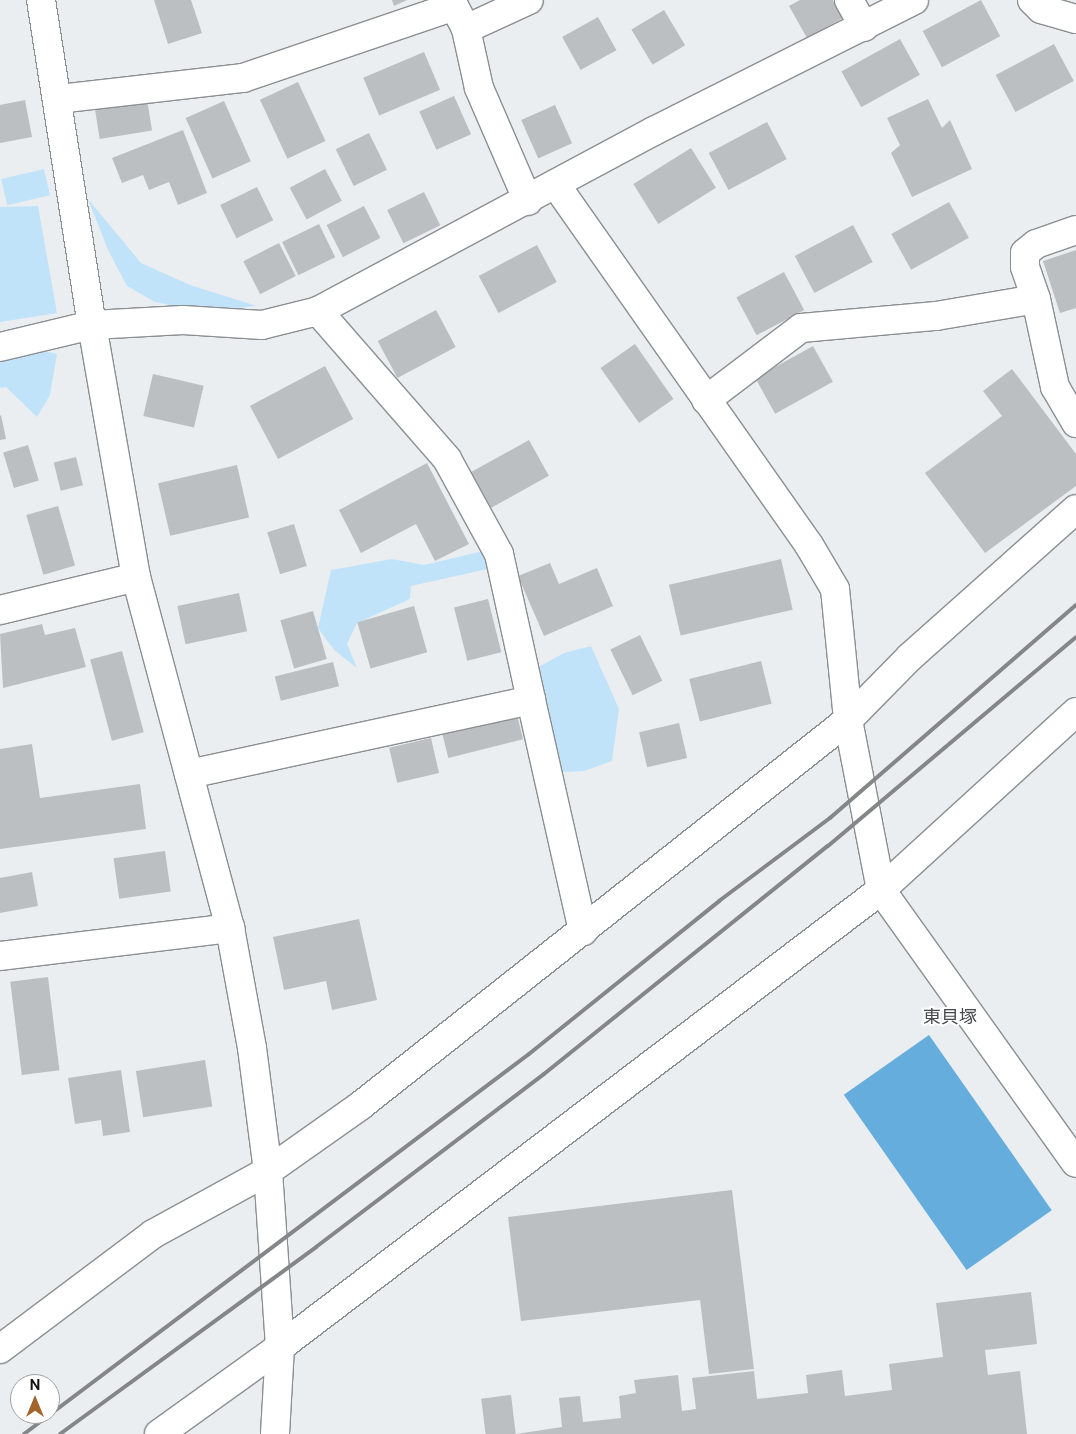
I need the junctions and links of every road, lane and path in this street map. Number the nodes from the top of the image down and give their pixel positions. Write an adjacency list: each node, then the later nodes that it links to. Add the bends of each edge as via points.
1 (41, 0): 9 (street)
2 (529, 0): 6 (street)
3 (849, 0): 8 (street)
4 (914, 0): 8 (street)
5 (1032, 0): 7 (street, via 1041,9)
6 (457, 12): 9 (street, via 243,78); 11 (street, via 479,88)
7 (1076, 20)
8 (864, 27): 10 (street, via 654,131)
9 (58, 99): 15 (street)
10 (556, 186): 11 (street); 17 (street)
11 (528, 201): 14 (street)
12 (1076, 230): 13 (street, via 1036,244 1025,253 1025,267)
13 (1036, 299): 17 (street, via 936,316 801,328); 18 (street, via 1055,387)
14 (318, 311): 15 (street, via 262,325 184,320); 22 (street, via 448,459 499,554)
15 (92, 325): 16 (street); 20 (street)
16 (0, 347)
17 (706, 400): 24 (street, via 809,545 835,589)
18 (1076, 423)
19 (1076, 509): 24 (street, via 910,658)
20 (136, 577): 21 (street); 25 (street)
21 (0, 610)
22 (531, 700): 25 (street); 28 (street)
23 (1076, 712): 26 (street)
24 (848, 720): 26 (street); 28 (street)
25 (188, 774): 27 (street)
26 (880, 890): 30 (street); 32 (street)
27 (230, 928): 29 (street); 31 (street, via 252,1048)
28 (583, 931): 31 (street, via 360,1106)
29 (0, 956)
30 (1076, 1163)
31 (268, 1171): 32 (street); 33 (street, via 153,1234)
32 (280, 1347): 34 (street); 35 (street)
33 (0, 1348)
34 (159, 1434)
35 (274, 1434)

